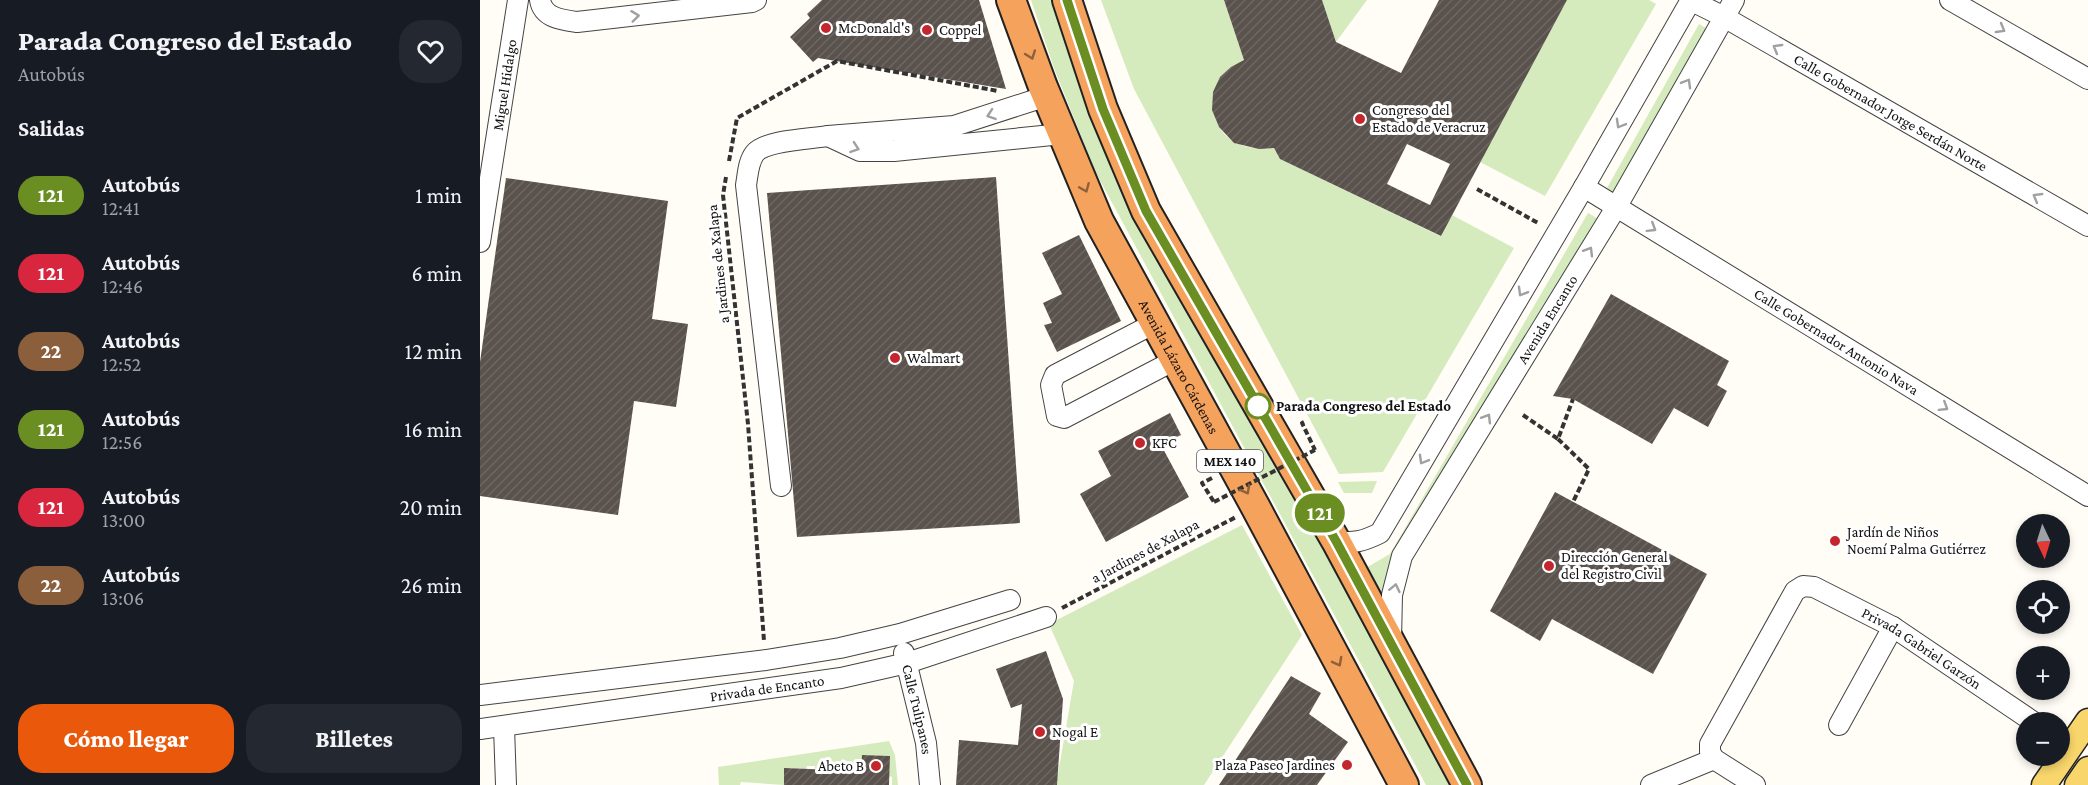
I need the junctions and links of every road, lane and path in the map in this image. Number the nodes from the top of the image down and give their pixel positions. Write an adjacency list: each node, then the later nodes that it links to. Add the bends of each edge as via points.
1 (518, 0): 22 (street, Miguel Hidalgo)
2 (540, 0): 3 (street, one-way to 3, via 554,19 577,22)
3 (756, 0)
4 (1011, 0): 12 (highway, Avenida Lázaro Cárdenas / MEX 140, one-way to 12)
5 (1067, 0): 33 (highway, MEX 140, via 1103,109 1146,211)
6 (1691, 0): 9 (street, Calle Gobernador Jorge Serdán Norte); 17 (street, one-way to 17)
7 (1734, 0): 9 (street, Avenida Encanto)
8 (1950, 0): 10 (street, one-way to 10)
9 (1724, 17): 19 (street, Avenida Encanto, one-way to 9); 21 (street, Calle Gobernador Jorge Serdán Norte, one-way to 9)
10 (2088, 79)
11 (1000, 91): 15 (path, via 837,61 737,118)
12 (1047, 96): 13 (highway, Avenida Lázaro Cárdenas / MEX 140); 14 (street, one-way to 14, via 954,126)
13 (1062, 135): 14 (street, one-way to 13, via 860,151 894,151); 23 (highway, Avenida Lázaro Cárdenas / MEX 140, one-way to 23, via 1099,221)
14 (828, 136): 29 (street, via 762,147 748,166)
15 (729, 162)
16 (727, 173): 39 (path, a Jardines de Xalapa, via 723,195 748,424)
17 (1584, 187): 19 (street, Calle Gobernador Antonio Nava); 33 (street, one-way to 33, via 1380,533 1363,542)
18 (1477, 189): 20 (path)
19 (1617, 206): 30 (street, Calle Gobernador Antonio Nava, one-way to 30); 38 (street, Avenida Encanto, one-way to 19, via 1392,595 1402,556)
20 (1538, 223)
21 (2088, 226)
22 (480, 242)
23 (1155, 323): 24 (highway, Avenida Lázaro Cárdenas / MEX 140); 24 (street, via 1055,375 1051,385 1057,416 1064,418)
24 (1175, 360): 32 (highway, Avenida Lázaro Cárdenas / MEX 140, one-way to 32)
25 (1573, 399): 28 (path)
26 (1523, 416): 28 (path)
27 (1304, 422): 32 (path, bridge, via 1316,450 1214,502 1202,483 1212,477)
28 (1558, 439): 31 (path, via 1589,469)
29 (781, 486)
30 (2088, 496)
31 (1573, 502)
32 (1246, 511): 35 (path, a Jardines de Xalapa); 53 (highway, Avenida Lázaro Cárdenas / MEX 140, one-way to 53)
33 (1336, 541): 38 (highway, MEX 140)
34 (1010, 600): 37 (street, Privada de Encanto)
35 (1046, 617): 40 (street, Privada de Encanto)
36 (1893, 627): 42 (street, Privada Gabriel Garzón); 44 (street); 48 (street, Privada Gabriel Garzón, via 1814,587 1803,586 1795,591 1710,744)
37 (900, 634): 39 (street, Privada de Encanto); 40 (street, Calle Tulipanes)
38 (1391, 646): 54 (highway, MEX 140)
39 (766, 660): 41 (street, Privada de Encanto)
40 (907, 663): 45 (street, Privada de Encanto, via 841,678); 52 (street, Calle Tulipanes, via 926,743)
41 (480, 695)
42 (2018, 712)
43 (2088, 722): 47 (main road)
44 (1839, 725)
45 (504, 727): 46 (street, Privada de Encanto); 51 (street)
46 (480, 729)
47 (2070, 739)
48 (1714, 759): 55 (street); 56 (street)
49 (2054, 766): 57 (main road)
50 (2088, 769): 58 (main road)
51 (506, 785)
52 (930, 785)
53 (1404, 785)
54 (1467, 785)
55 (1651, 785)
56 (1755, 785)
57 (2044, 785)
58 (2077, 785)

